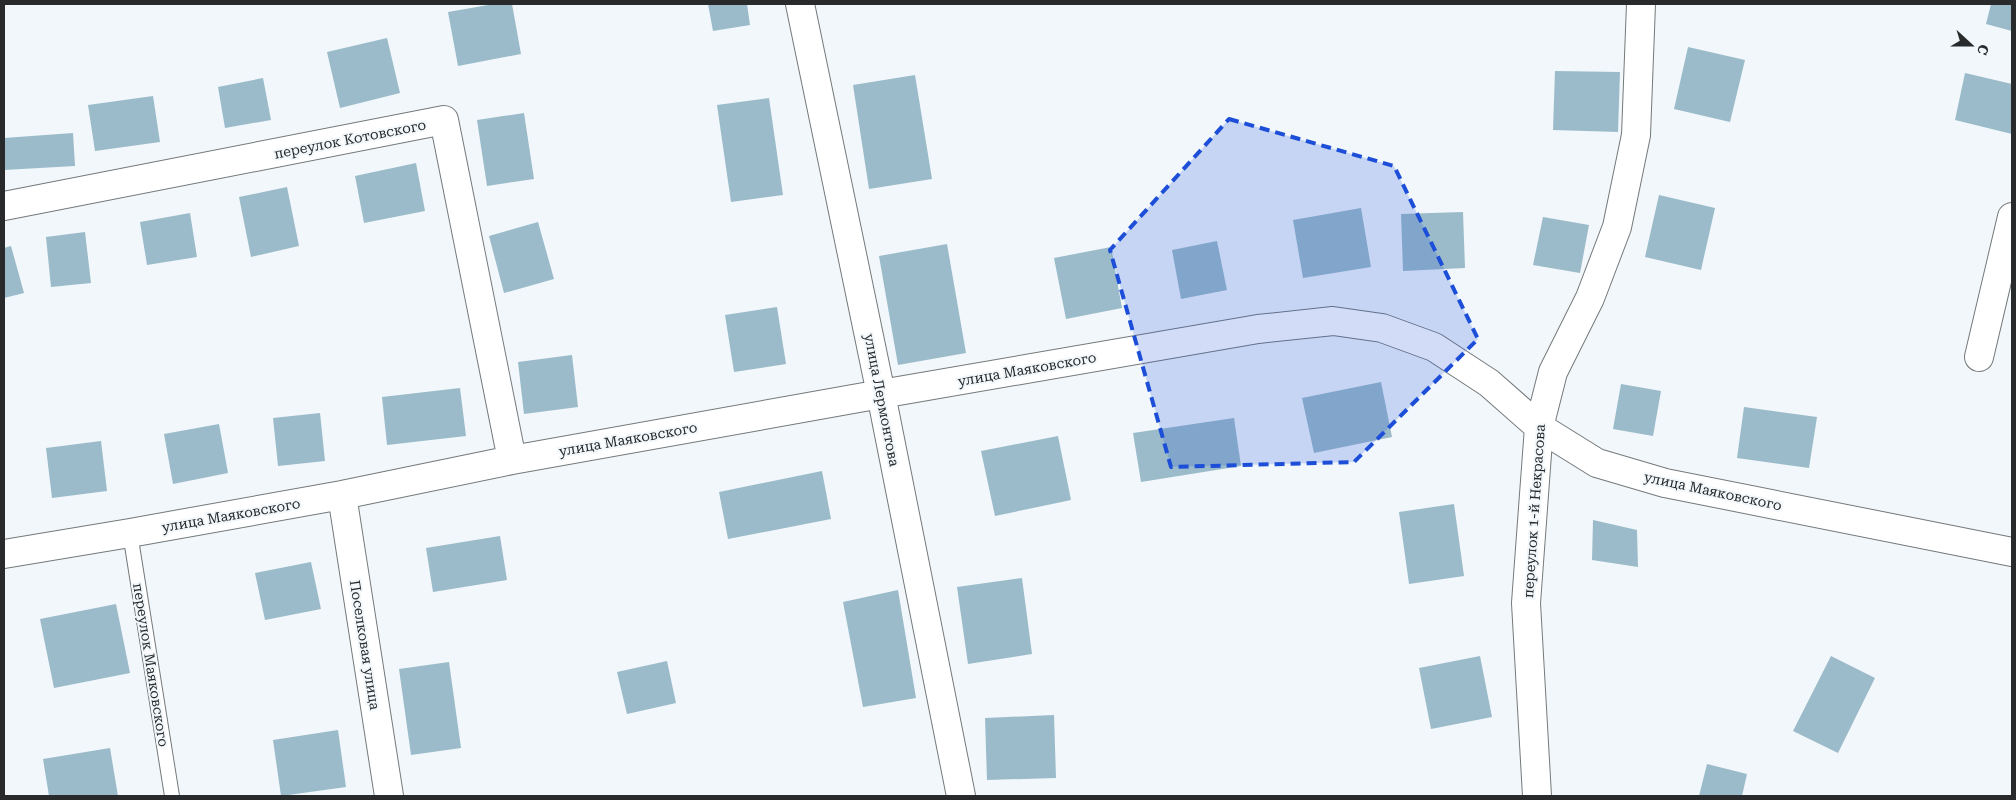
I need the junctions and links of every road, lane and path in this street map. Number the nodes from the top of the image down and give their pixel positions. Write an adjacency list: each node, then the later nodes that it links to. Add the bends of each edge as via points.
1 (800, 4): 6 (street, улица Лермонтова)
2 (1641, 4): 7 (street, переулок 1-й Некрасова, via 1636,135 1617,227 1590,298 1553,372)
3 (4, 206): 8 (street, переулок Котовского, via 444,120)
4 (2012, 217): 5 (street)
5 (1979, 357)
6 (881, 394): 7 (street, улица Маяковского, via 1258,329 1333,321 1382,328 1434,347 1490,383); 8 (street, улица Маяковского); 15 (street, улица Лермонтова)
7 (1539, 427): 11 (street, улица Маяковского, via 1597,463 1665,483); 16 (street, переулок 1-й Некрасова, via 1526,604)
8 (512, 460): 9 (street, улица Маяковского)
9 (342, 494): 10 (street, улица Маяковского); 14 (street, Поселковая улица)
10 (130, 533): 12 (street, улица Маяковского); 13 (lane, переулок Маяковского)
11 (2012, 552)
12 (4, 554)
13 (172, 796)
14 (389, 796)
15 (961, 796)
16 (1537, 796)

